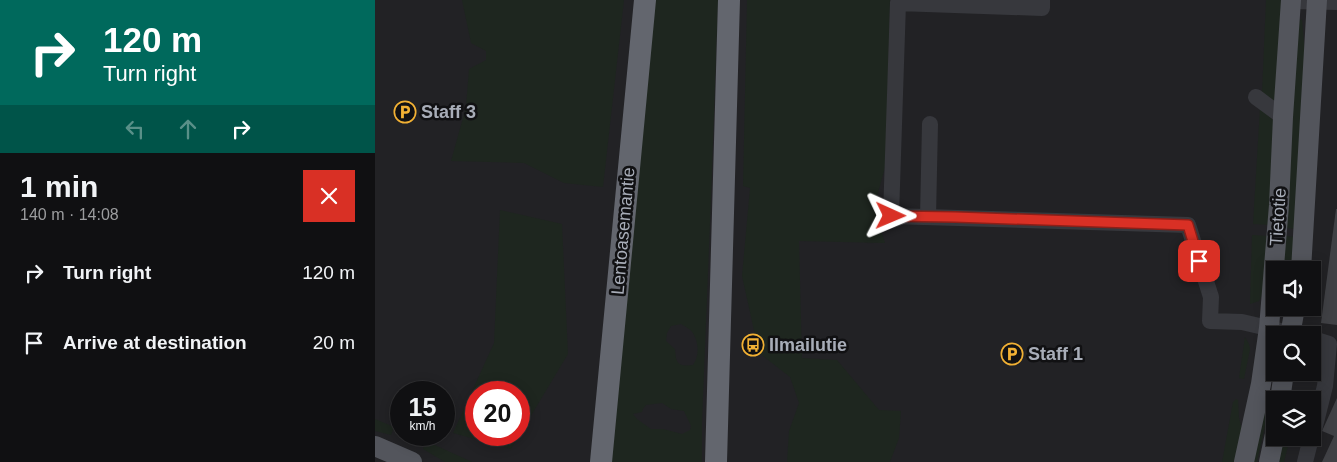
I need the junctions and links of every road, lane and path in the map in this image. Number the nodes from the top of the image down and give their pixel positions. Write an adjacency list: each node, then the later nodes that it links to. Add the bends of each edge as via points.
1 (645, 0): 21 (highway, Lentoasemantie)
2 (729, 0): 22 (highway)
3 (1042, 0): 10 (lane, via 1041,8 898,3 891,216)
4 (1291, 0): 5 (lane); 8 (main road, Tietotie)
5 (1317, 1): 6 (lane); 11 (main road, Tietotie)
6 (1337, 2)
7 (1256, 97): 8 (lane)
8 (1283, 117): 12 (main road, Tietotie)
9 (931, 124): 10 (lane)
10 (928, 217): 13 (lane, via 1188,225 1211,297 1210,321 1242,322)
11 (1302, 261)
12 (1269, 326)
13 (1266, 327)
14 (1321, 342): 16 (lane, via 1329,344)
15 (1266, 349): 23 (main road, Tietotie)
16 (1321, 402)
17 (375, 446): 20 (main road)
18 (1272, 446): 24 (main road)
19 (1309, 446): 25 (lane)
20 (412, 462)
21 (601, 462)
22 (716, 462)
23 (1245, 462)
24 (1269, 462)
25 (1305, 462)

